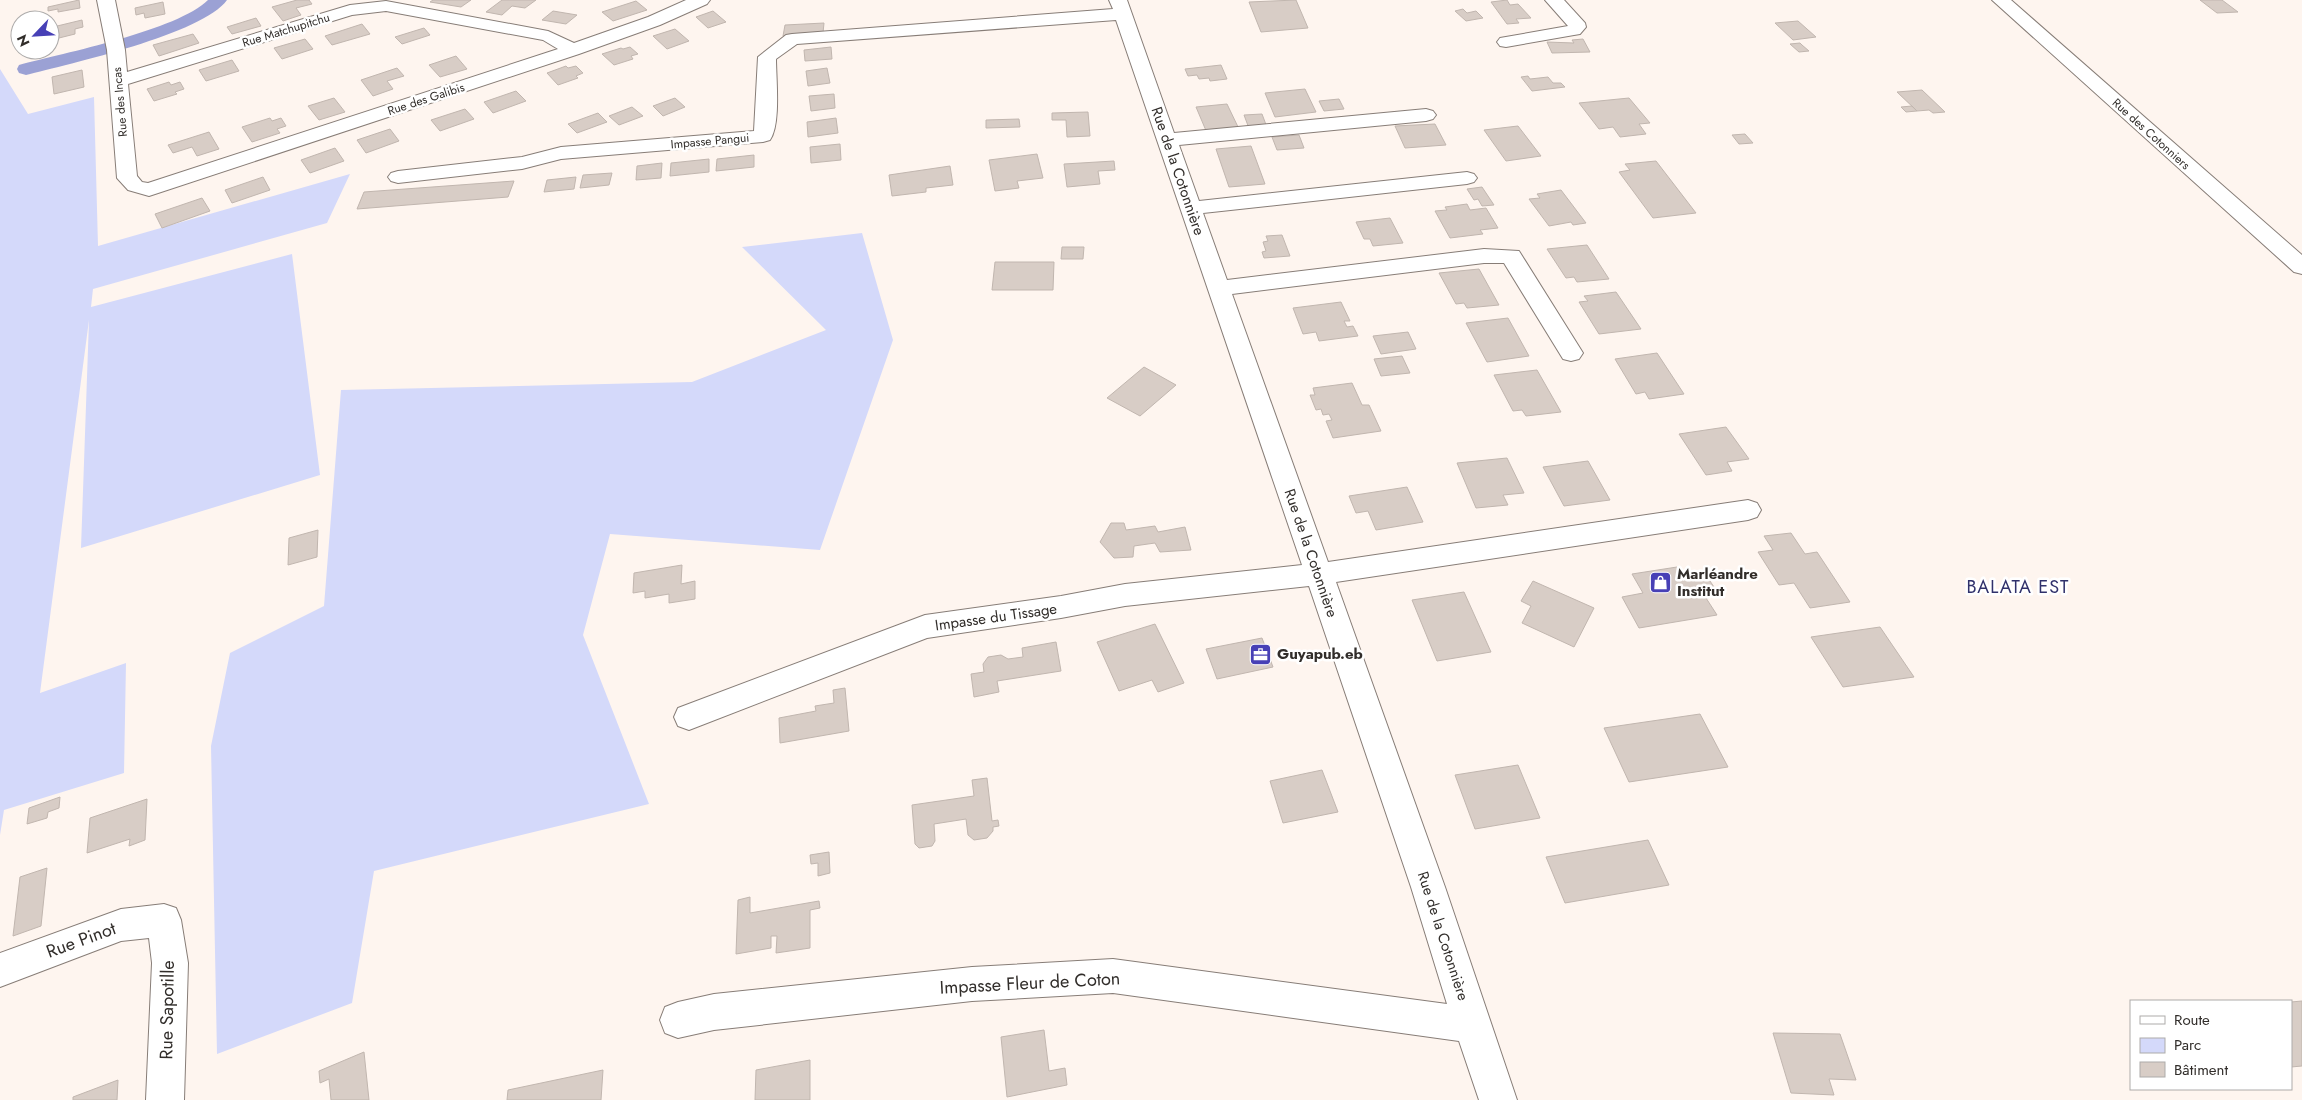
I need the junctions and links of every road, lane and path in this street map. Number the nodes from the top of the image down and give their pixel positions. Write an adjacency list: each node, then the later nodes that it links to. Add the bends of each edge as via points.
1 (106, 0): 8 (street, Rue des Incas, via 116,50)
2 (701, 0): 7 (street, Rue des Galibis)
3 (1554, 0): 6 (street, via 1578,27)
4 (2001, 0): 15 (street, Rue des Cotonniers)
5 (1121, 7): 10 (street, Rue de la Cotonnière); 11 (street, Impasse Pangui, via 792,39 767,57 763,136 561,153 522,162)
6 (1506, 42)
7 (573, 50): 8 (street, Rue Matchupitchu, via 548,36 386,6 350,10); 13 (street, Rue des Galibis)
8 (118, 81): 13 (street, Rue des Incas, via 128,178 135,186)
9 (1426, 115): 10 (street)
10 (1166, 140): 14 (street, Rue de la Cotonnière)
11 (398, 177)
12 (1467, 178): 14 (street)
13 (149, 190)
14 (1190, 208): 16 (street, Rue de la Cotonnière)
15 (2302, 267)
16 (1220, 288): 17 (street, via 1484,256 1511,256); 19 (street, Rue de la Cotonnière)
17 (1571, 353)
18 (1748, 510): 19 (street, Impasse du Tissage)
19 (1318, 574): 20 (street, Impasse du Tissage, via 1125,595 924,627); 24 (street, Rue de la Cotonnière, via 1428,887)
20 (689, 717)
21 (164, 920): 22 (street, Rue Pinot, via 121,925); 25 (street, Rue Sapotille, via 170,963)
22 (0, 970)
23 (678, 1020): 24 (street, Impasse Fleur de Coton, via 714,1012 972,984 1113,976)
24 (1472, 1025): 26 (street, Rue de la Cotonnière)
25 (165, 1100)
26 (1498, 1100)

